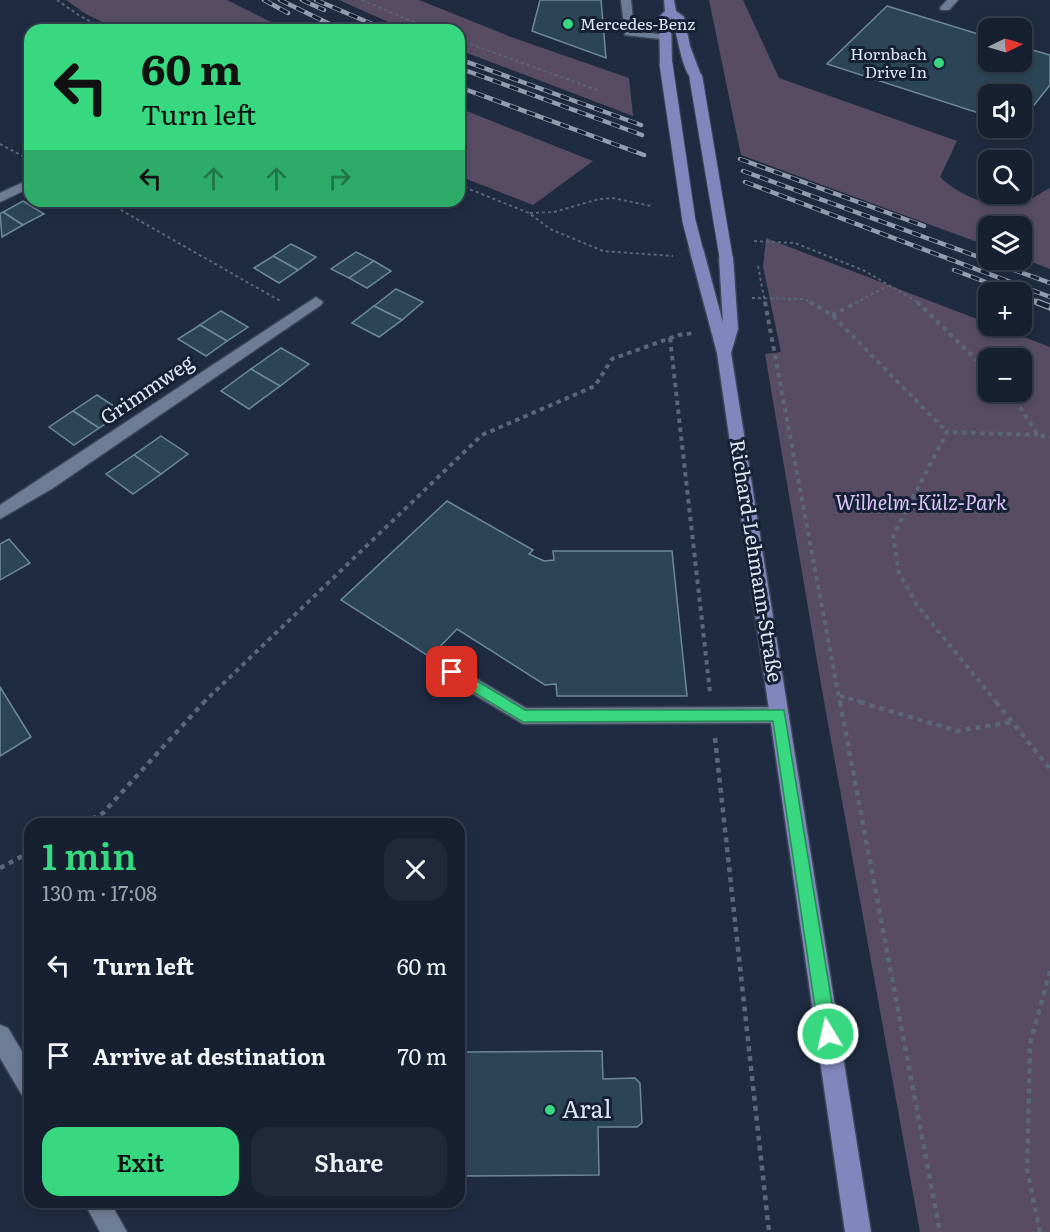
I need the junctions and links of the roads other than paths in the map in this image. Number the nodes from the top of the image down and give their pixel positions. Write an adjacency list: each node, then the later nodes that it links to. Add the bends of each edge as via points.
1 (626, 0): 3 (street, via 629,33)
2 (670, 6): 3 (main road, Richard-Lehmann-Straße, via 665,17); 7 (main road, Richard-Lehmann-Straße, bridge, via 678,18 696,78 726,257 730,329)
3 (665, 38): 7 (main road, Richard-Lehmann-Straße, bridge, via 689,221)
4 (24, 186): 5 (street)
5 (0, 198)
6 (316, 302): 8 (street, Grimmweg)
7 (724, 353): 10 (main road, Richard-Lehmann-Straße)
8 (0, 513)
9 (452, 672): 10 (street, via 523,716)
10 (779, 715): 15 (main road, Richard-Lehmann-Straße)
11 (0, 1035): 12 (street)
12 (24, 1077)
13 (100, 1208): 14 (street)
14 (114, 1232)
15 (858, 1232)

